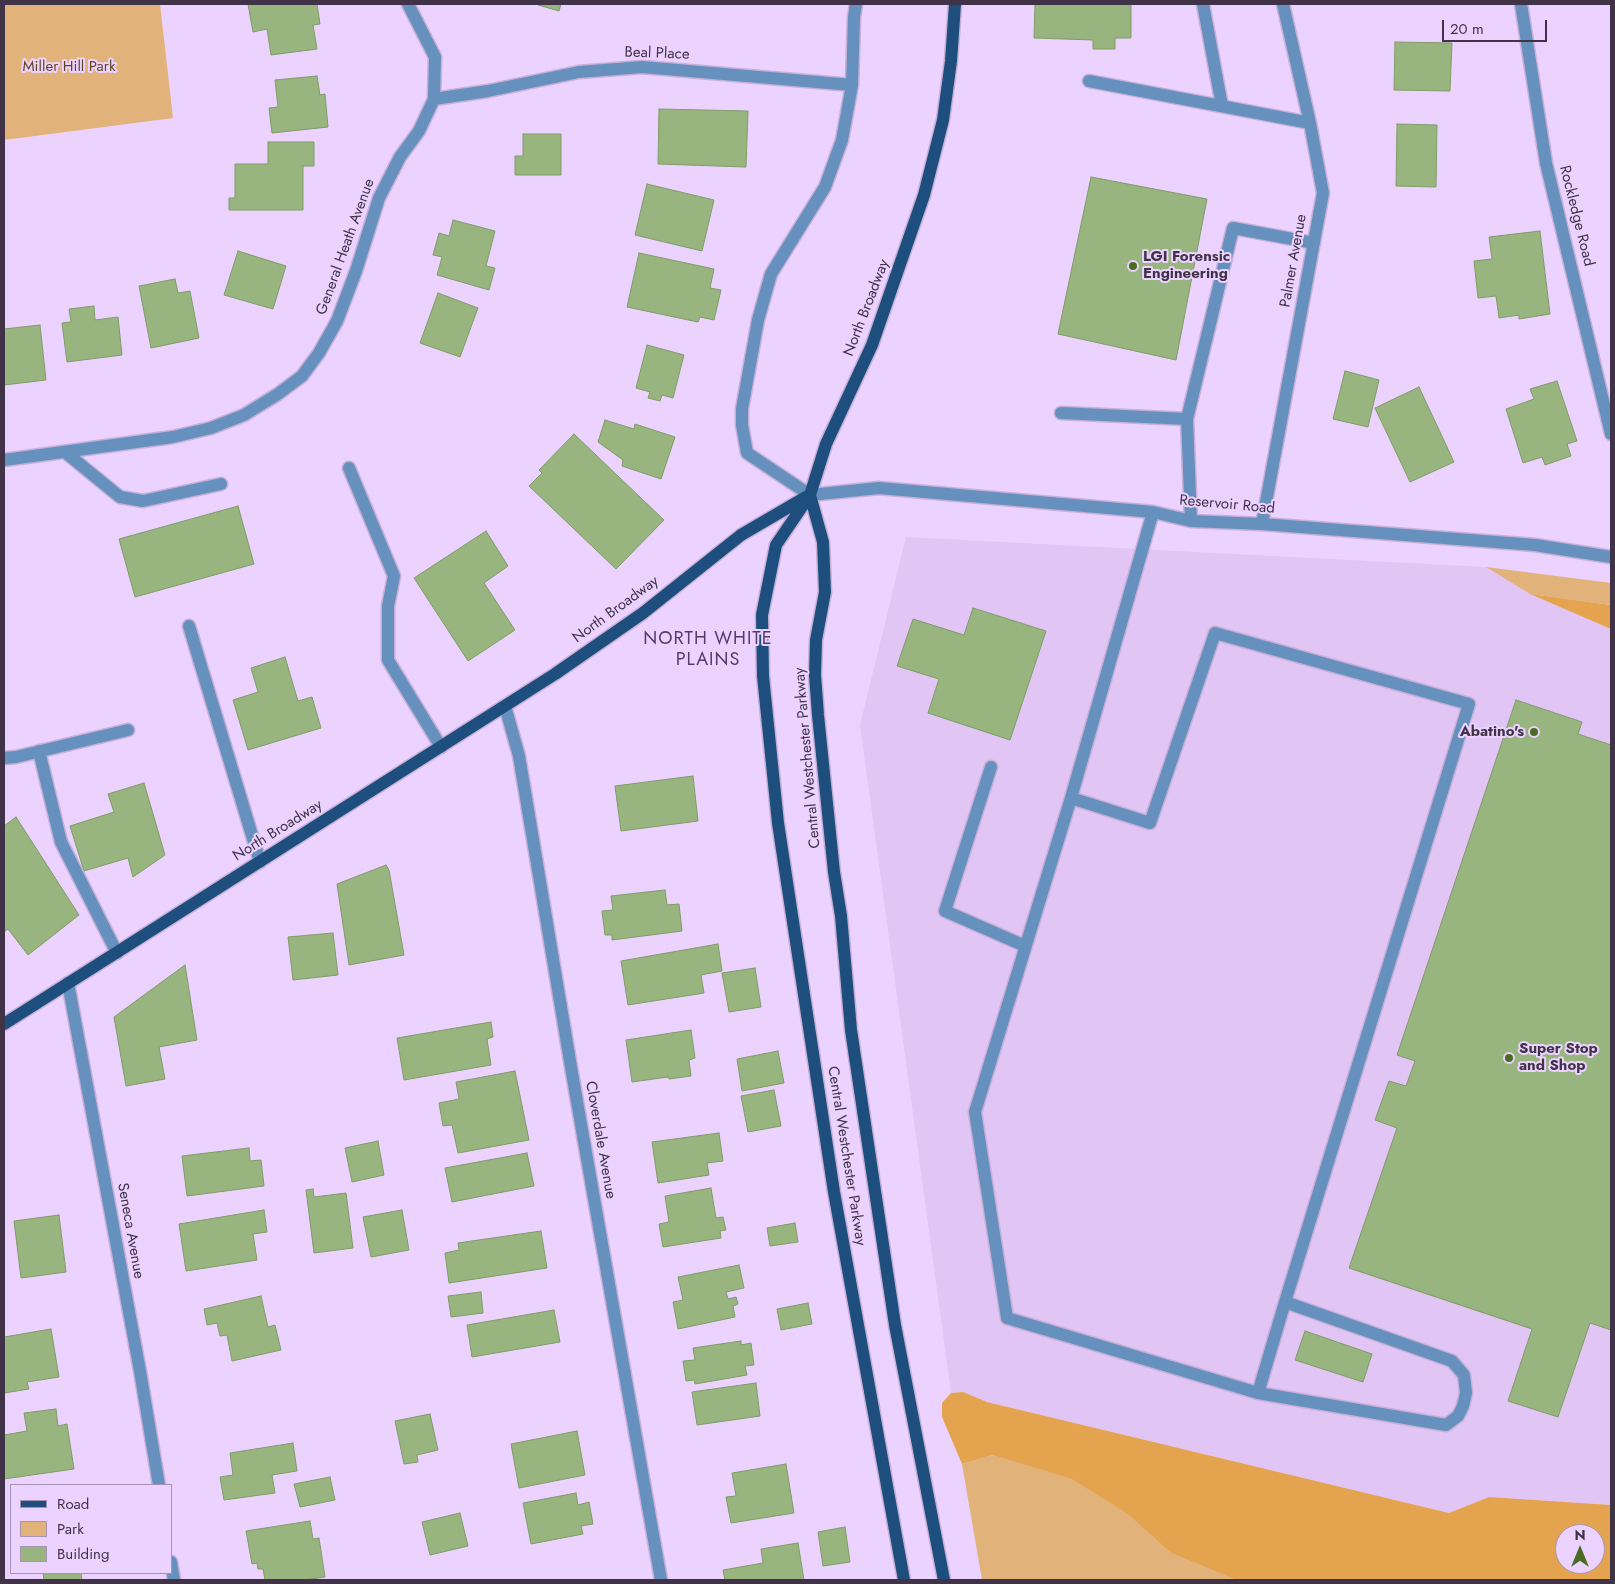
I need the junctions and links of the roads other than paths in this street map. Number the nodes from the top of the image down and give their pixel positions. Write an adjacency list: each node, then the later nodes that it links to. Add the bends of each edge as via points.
1 (408, 4): 9 (street, General Heath Avenue, via 435,57)
2 (856, 4): 8 (street)
3 (955, 4): 20 (main road, North Broadway, via 944,120 924,195 872,345 826,444)
4 (1203, 4): 10 (street)
5 (1283, 4): 11 (street, Palmer Avenue)
6 (1520, 4): 15 (street, Rockledge Road, via 1546,163)
7 (1089, 81): 10 (street)
8 (852, 85): 9 (street, Beal Place, via 642,67 579,72); 20 (street, via 842,140 825,187 771,274 758,320 742,409 747,453)
9 (434, 99): 16 (street, General Heath Avenue, via 419,131 400,157 378,198 337,321 302,376 244,415 211,428 173,437)
10 (1222, 106): 11 (street)
11 (1310, 123): 12 (street, Palmer Avenue, via 1323,193)
12 (1314, 243): 14 (street, via 1233,228); 23 (street, Palmer Avenue)
13 (1061, 413): 14 (street)
14 (1186, 418): 22 (street)
15 (1611, 434)
16 (65, 452): 17 (street, General Heath Avenue); 19 (street, via 120,496 143,501)
17 (4, 460)
18 (350, 468): 28 (street, via 394,576 388,606 388,660)
19 (221, 484)
20 (810, 495): 21 (street, Reservoir Road, via 879,488); 26 (main road, North Broadway, via 741,535 643,613); 42 (main road, Central Westchester Parkway, via 776,545 762,615 763,676 778,823 834,1192); 43 (main road, Central Westchester Parkway, via 823,542 825,592 816,640 815,674 851,1030 896,1325)
21 (1153, 512): 22 (street, Reservoir Road); 32 (street)
22 (1191, 521): 23 (street, Reservoir Road)
23 (1262, 524): 24 (street, Reservoir Road, via 1535,545)
24 (1611, 557)
25 (189, 626): 33 (street)
26 (505, 706): 28 (main road, North Broadway); 41 (street, Cloverdale Avenue, via 520,756)
27 (128, 730): 29 (street)
28 (441, 747): 33 (main road, North Broadway)
29 (39, 751): 30 (street); 35 (street, via 61,842)
30 (4, 758)
31 (992, 767): 34 (street, via 945,911)
32 (1071, 798): 34 (street); 38 (street, via 1150,823 1215,633 1469,704)
33 (260, 862): 35 (main road, North Broadway)
34 (1025, 946): 39 (street, via 975,1112 1007,1318)
35 (117, 952): 36 (main road, North Broadway)
36 (68, 983): 37 (main road, North Broadway); 40 (street, Seneca Avenue)
37 (4, 1024)
38 (1285, 1302): 39 (street); 39 (street, via 1452,1361 1464,1375 1466,1394 1463,1406 1458,1416 1446,1426)
39 (1258, 1393)
40 (159, 1484)
41 (661, 1580)
42 (904, 1580)
43 (944, 1580)

